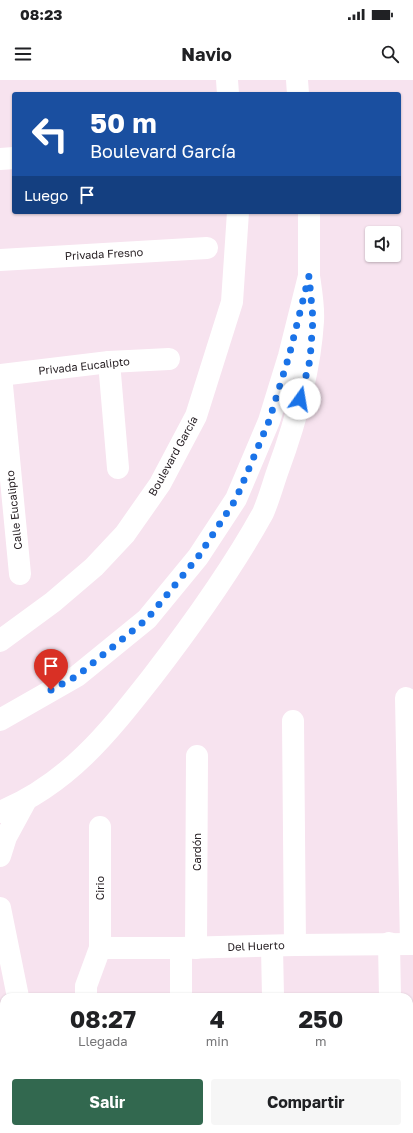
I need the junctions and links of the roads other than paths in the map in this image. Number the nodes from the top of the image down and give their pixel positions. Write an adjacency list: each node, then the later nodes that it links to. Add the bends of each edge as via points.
1 (227, 80): 3 (street)
2 (297, 80): 4 (street)
3 (228, 92)
4 (298, 92)
5 (12, 158): 6 (street)
6 (0, 159)
7 (238, 214): 17 (street, Boulevard García, via 232,302 196,416 160,484 125,534 94,567 53,602)
8 (309, 214): 11 (street)
9 (207, 248): 10 (street, Privada Fresno)
10 (0, 260)
11 (309, 276): 19 (street, via 269,421 236,499 198,557 147,619 77,676); 22 (street, via 313,319 310,360 294,425 263,511 226,574 178,643 114,726 70,770)
12 (169, 359): 13 (street, Privada Eucalipto)
13 (109, 362): 14 (street, Privada Eucalipto); 15 (street)
14 (1, 375): 16 (street, Calle Eucalipto)
15 (118, 468)
16 (20, 574)
17 (0, 641)
18 (406, 698): 28 (street)
19 (0, 720)
20 (293, 722): 29 (street)
21 (197, 756): 32 (street, Cardón)
22 (25, 802): 23 (street); 25 (street, via 6,837)
23 (0, 812)
24 (100, 827): 31 (street, Cirio)
25 (0, 856)
26 (0, 908): 33 (street)
27 (389, 943): 28 (street, Del Huerto); 29 (street, Del Huerto); 37 (street)
28 (412, 944)
29 (295, 945): 30 (street, Del Huerto)
30 (272, 947): 32 (street, Del Huerto); 36 (street)
31 (100, 948): 32 (street, Del Huerto); 34 (street, via 86,986)
32 (189, 948): 35 (street, Cardón)
33 (17, 993)
34 (86, 993)
35 (183, 993)
36 (274, 993)
37 (390, 993)

